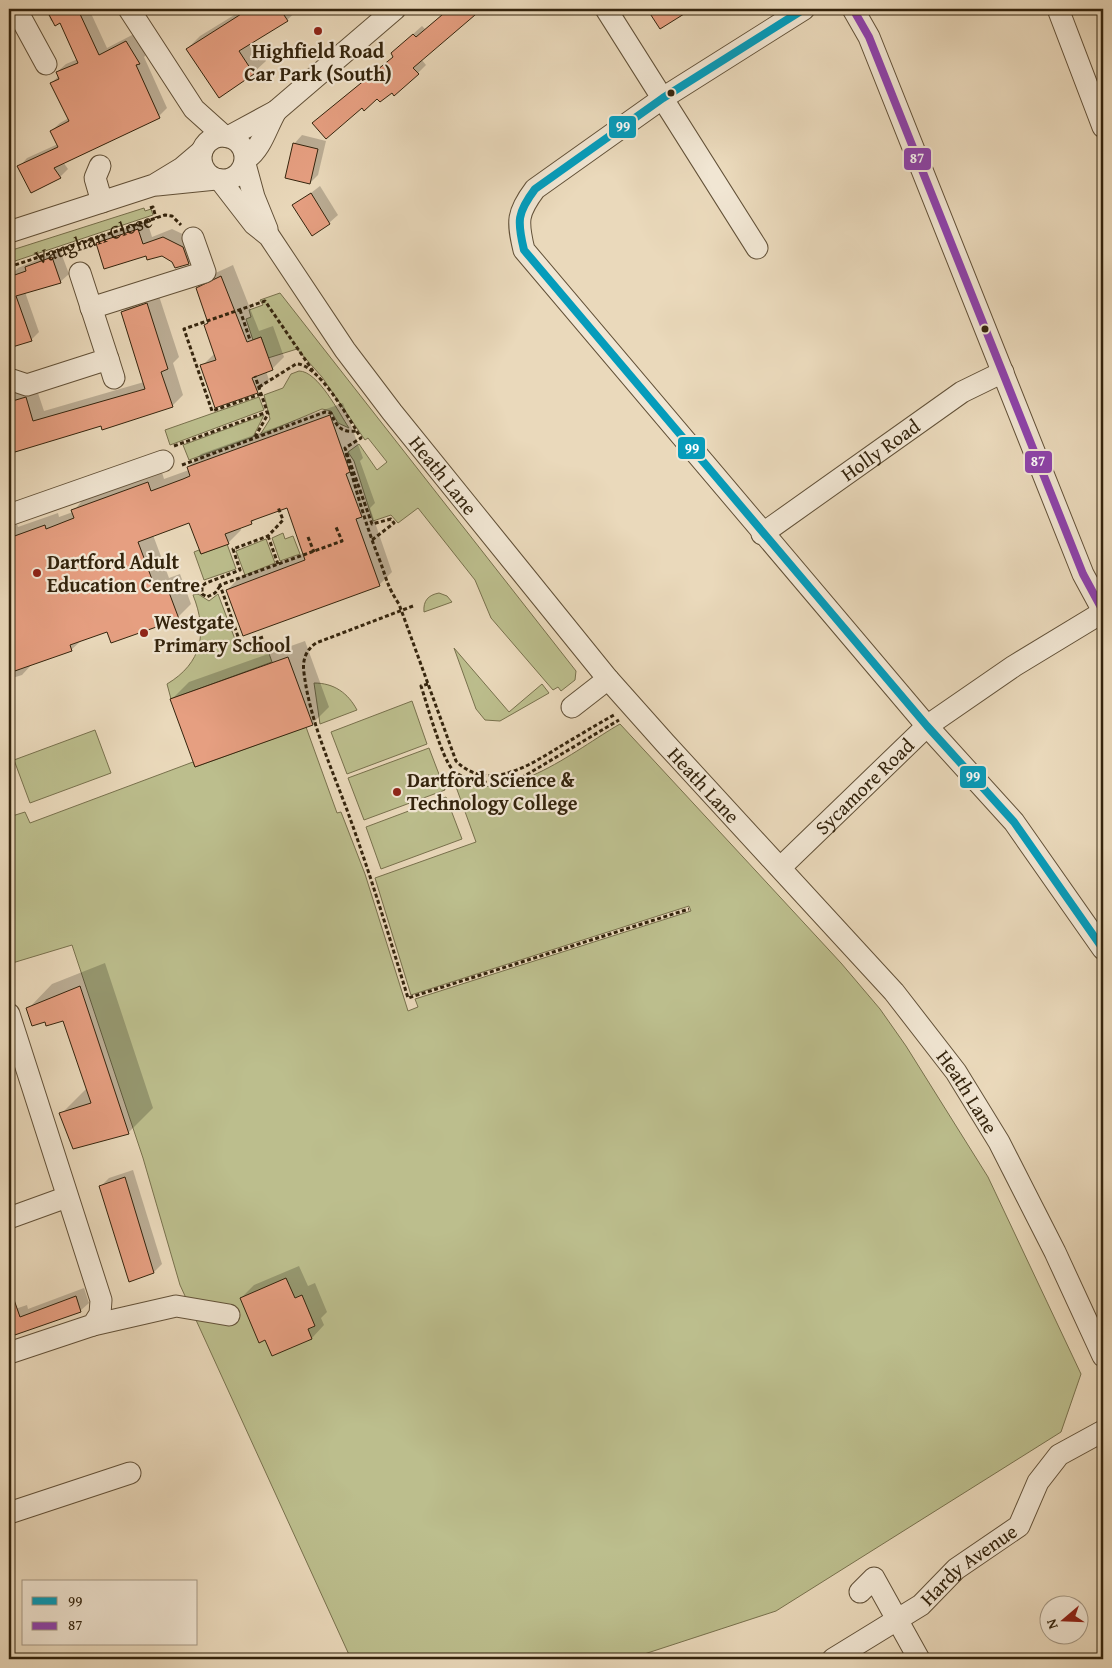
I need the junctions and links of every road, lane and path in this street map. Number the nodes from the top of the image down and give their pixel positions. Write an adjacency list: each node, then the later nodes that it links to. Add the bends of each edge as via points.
1 (16, 9): 8 (street)
2 (129, 9): 10 (street)
3 (395, 9): 11 (street)
4 (606, 9): 9 (street)
5 (804, 9): 9 (street)
6 (853, 9): 32 (street, via 869,37)
7 (1058, 9): 12 (street)
8 (46, 64)
9 (663, 98): 25 (street); 45 (street, via 535,189 522,207 519,227 524,250)
10 (194, 109): 13 (street); 14 (street)
11 (276, 110): 13 (street); 15 (street, via 253,155)
12 (1103, 127)
13 (226, 136): 14 (street, via 212,139); 15 (street, via 241,145)
14 (203, 149): 17 (street, via 201,158 205,171); 18 (street, via 182,168)
15 (245, 162): 17 (street, via 236,177); 23 (street, Heath Lane)
16 (100, 166): 19 (street, via 96,178)
17 (218, 180): 18 (street); 23 (street, Heath Lane, via 254,224)
18 (154, 185): 19 (street)
19 (102, 202): 22 (street)
20 (153, 208): 21 (path)
21 (156, 218): 24 (path, Vaughan Close, via 172,216); 26 (path, Vaughan Close)
22 (9, 232)
23 (269, 236): 56 (street, Heath Lane, via 345,350 392,412)
24 (193, 238): 28 (street, via 205,272)
25 (757, 248)
26 (9, 267)
27 (80, 273): 28 (street, Vaughan Close)
28 (91, 308): 34 (street, Vaughan Close, via 111,368 27,385)
29 (240, 310): 30 (path); 31 (path, via 266,301); 36 (path, via 184,329 212,411)
30 (250, 340)
31 (313, 371): 35 (path, via 296,364); 38 (path)
32 (1003, 372): 45 (street, Holly Road, via 962,392); 54 (street, via 1083,574)
33 (255, 376): 35 (path)
34 (9, 379)
35 (259, 387): 36 (path)
36 (261, 394): 37 (path)
37 (267, 412): 39 (path, via 266,421); 41 (path)
38 (356, 431): 39 (path, via 342,430 328,412); 40 (path, via 360,438 346,448)
39 (255, 438): 41 (path)
40 (346, 453): 48 (path, via 354,489); 48 (path, via 372,524 391,519 394,524)
41 (172, 458): 43 (street)
42 (278, 506): 46 (path, via 283,520)
43 (9, 515)
44 (336, 527): 49 (path, via 342,542)
45 (762, 534): 60 (street)
46 (268, 536): 50 (path); 51 (path, via 233,549 240,570 206,583 202,586 202,594 211,596)
47 (308, 537): 49 (path)
48 (372, 540): 53 (path, via 387,586)
49 (314, 552): 50 (path)
50 (278, 564): 51 (path)
51 (220, 585): 55 (path, via 241,645)
52 (413, 606): 53 (path)
53 (402, 611): 57 (path); 62 (path, via 316,643 304,658 304,671 316,724 370,875 408,998)
54 (1103, 612): 60 (street, Sycamore Road, via 1014,666)
55 (263, 637)
56 (608, 679): 58 (street); 59 (street, Heath Lane)
57 (428, 684): 59 (path, via 456,761 470,771 492,775 522,770); 59 (path, via 421,686 448,761 458,773 483,782 521,778)
58 (572, 707)
59 (634, 707): 61 (street, Heath Lane)
60 (927, 726): 61 (street, Sycamore Road); 63 (street, via 1014,822)
61 (781, 867): 71 (street, Heath Lane, via 894,992 956,1072 999,1142 1056,1252)
62 (689, 908)
63 (1103, 950)
64 (9, 1014): 65 (street)
65 (16, 1059): 66 (street)
66 (67, 1197): 67 (street); 69 (street, via 101,1300 100,1314)
67 (9, 1218)
68 (229, 1315): 69 (street, via 176,1306)
69 (93, 1325): 70 (street)
70 (9, 1353)
71 (1103, 1356)
72 (1102, 1435): 76 (street, Hardy Avenue, via 1060,1455 1038,1482 1019,1526 956,1568 921,1605)
73 (130, 1474): 74 (street)
74 (9, 1513)
75 (860, 1592): 76 (street, via 874,1578)
76 (897, 1620): 77 (street, Hardy Avenue); 78 (street)
77 (834, 1659)
78 (920, 1659)

